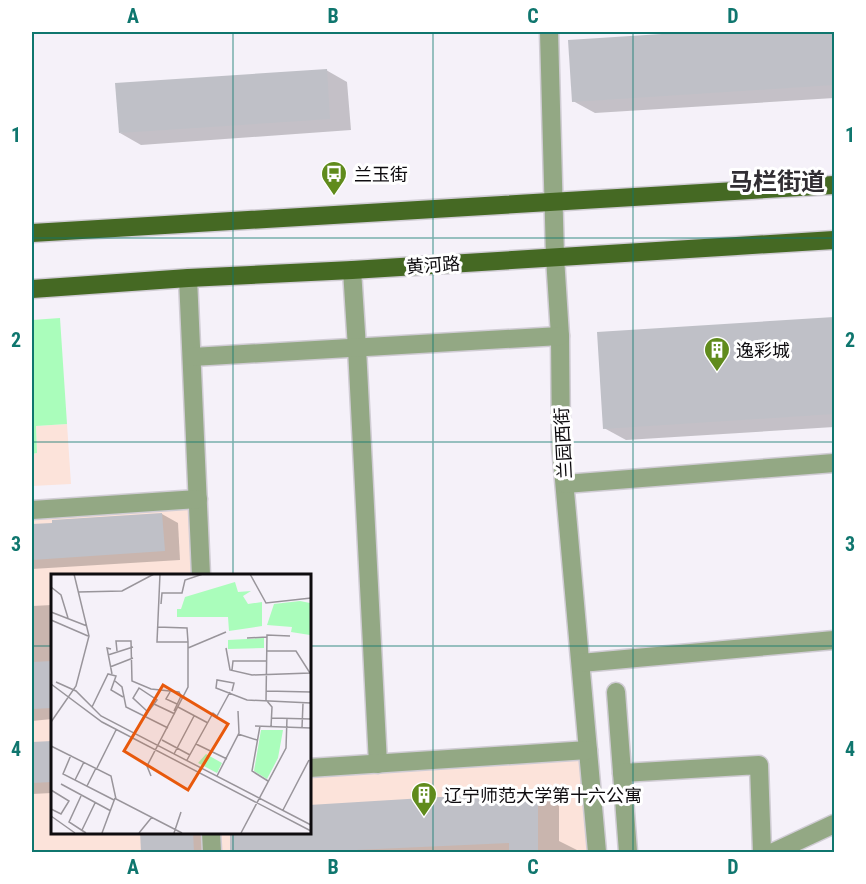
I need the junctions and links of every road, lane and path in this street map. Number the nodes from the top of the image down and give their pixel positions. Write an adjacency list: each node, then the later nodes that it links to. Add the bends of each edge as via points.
1 (549, 32): 3 (street, 兰园西街)
2 (834, 185): 3 (main road)
3 (554, 202): 4 (main road); 6 (street, 兰园西街)
4 (32, 233)
5 (834, 240): 6 (main road, 黄河路)
6 (555, 257): 7 (main road, 黄河路); 10 (street, 兰园西街)
7 (352, 270): 8 (main road, 黄河路); 11 (street)
8 (188, 278): 9 (main road, 黄河路); 12 (street)
9 (32, 289)
10 (560, 336): 11 (street); 14 (street, 兰园西街)
11 (357, 348): 12 (street); 22 (street)
12 (192, 357): 15 (street)
13 (834, 463): 14 (street)
14 (565, 484): 19 (street, 兰园西街)
15 (198, 499): 16 (street); 17 (street)
16 (32, 510)
17 (201, 574)
18 (834, 640): 19 (street)
19 (581, 663): 21 (street, 兰园西街)
20 (616, 692): 24 (street)
21 (588, 750): 22 (street); 28 (street, 兰园西街)
22 (378, 764): 23 (street)
23 (310, 768)
24 (622, 773): 29 (street); 30 (street, via 759,765)
25 (834, 824): 31 (street)
26 (211, 833): 27 (street)
27 (212, 852)
28 (597, 852)
29 (628, 852)
30 (762, 852)
31 (774, 852)

